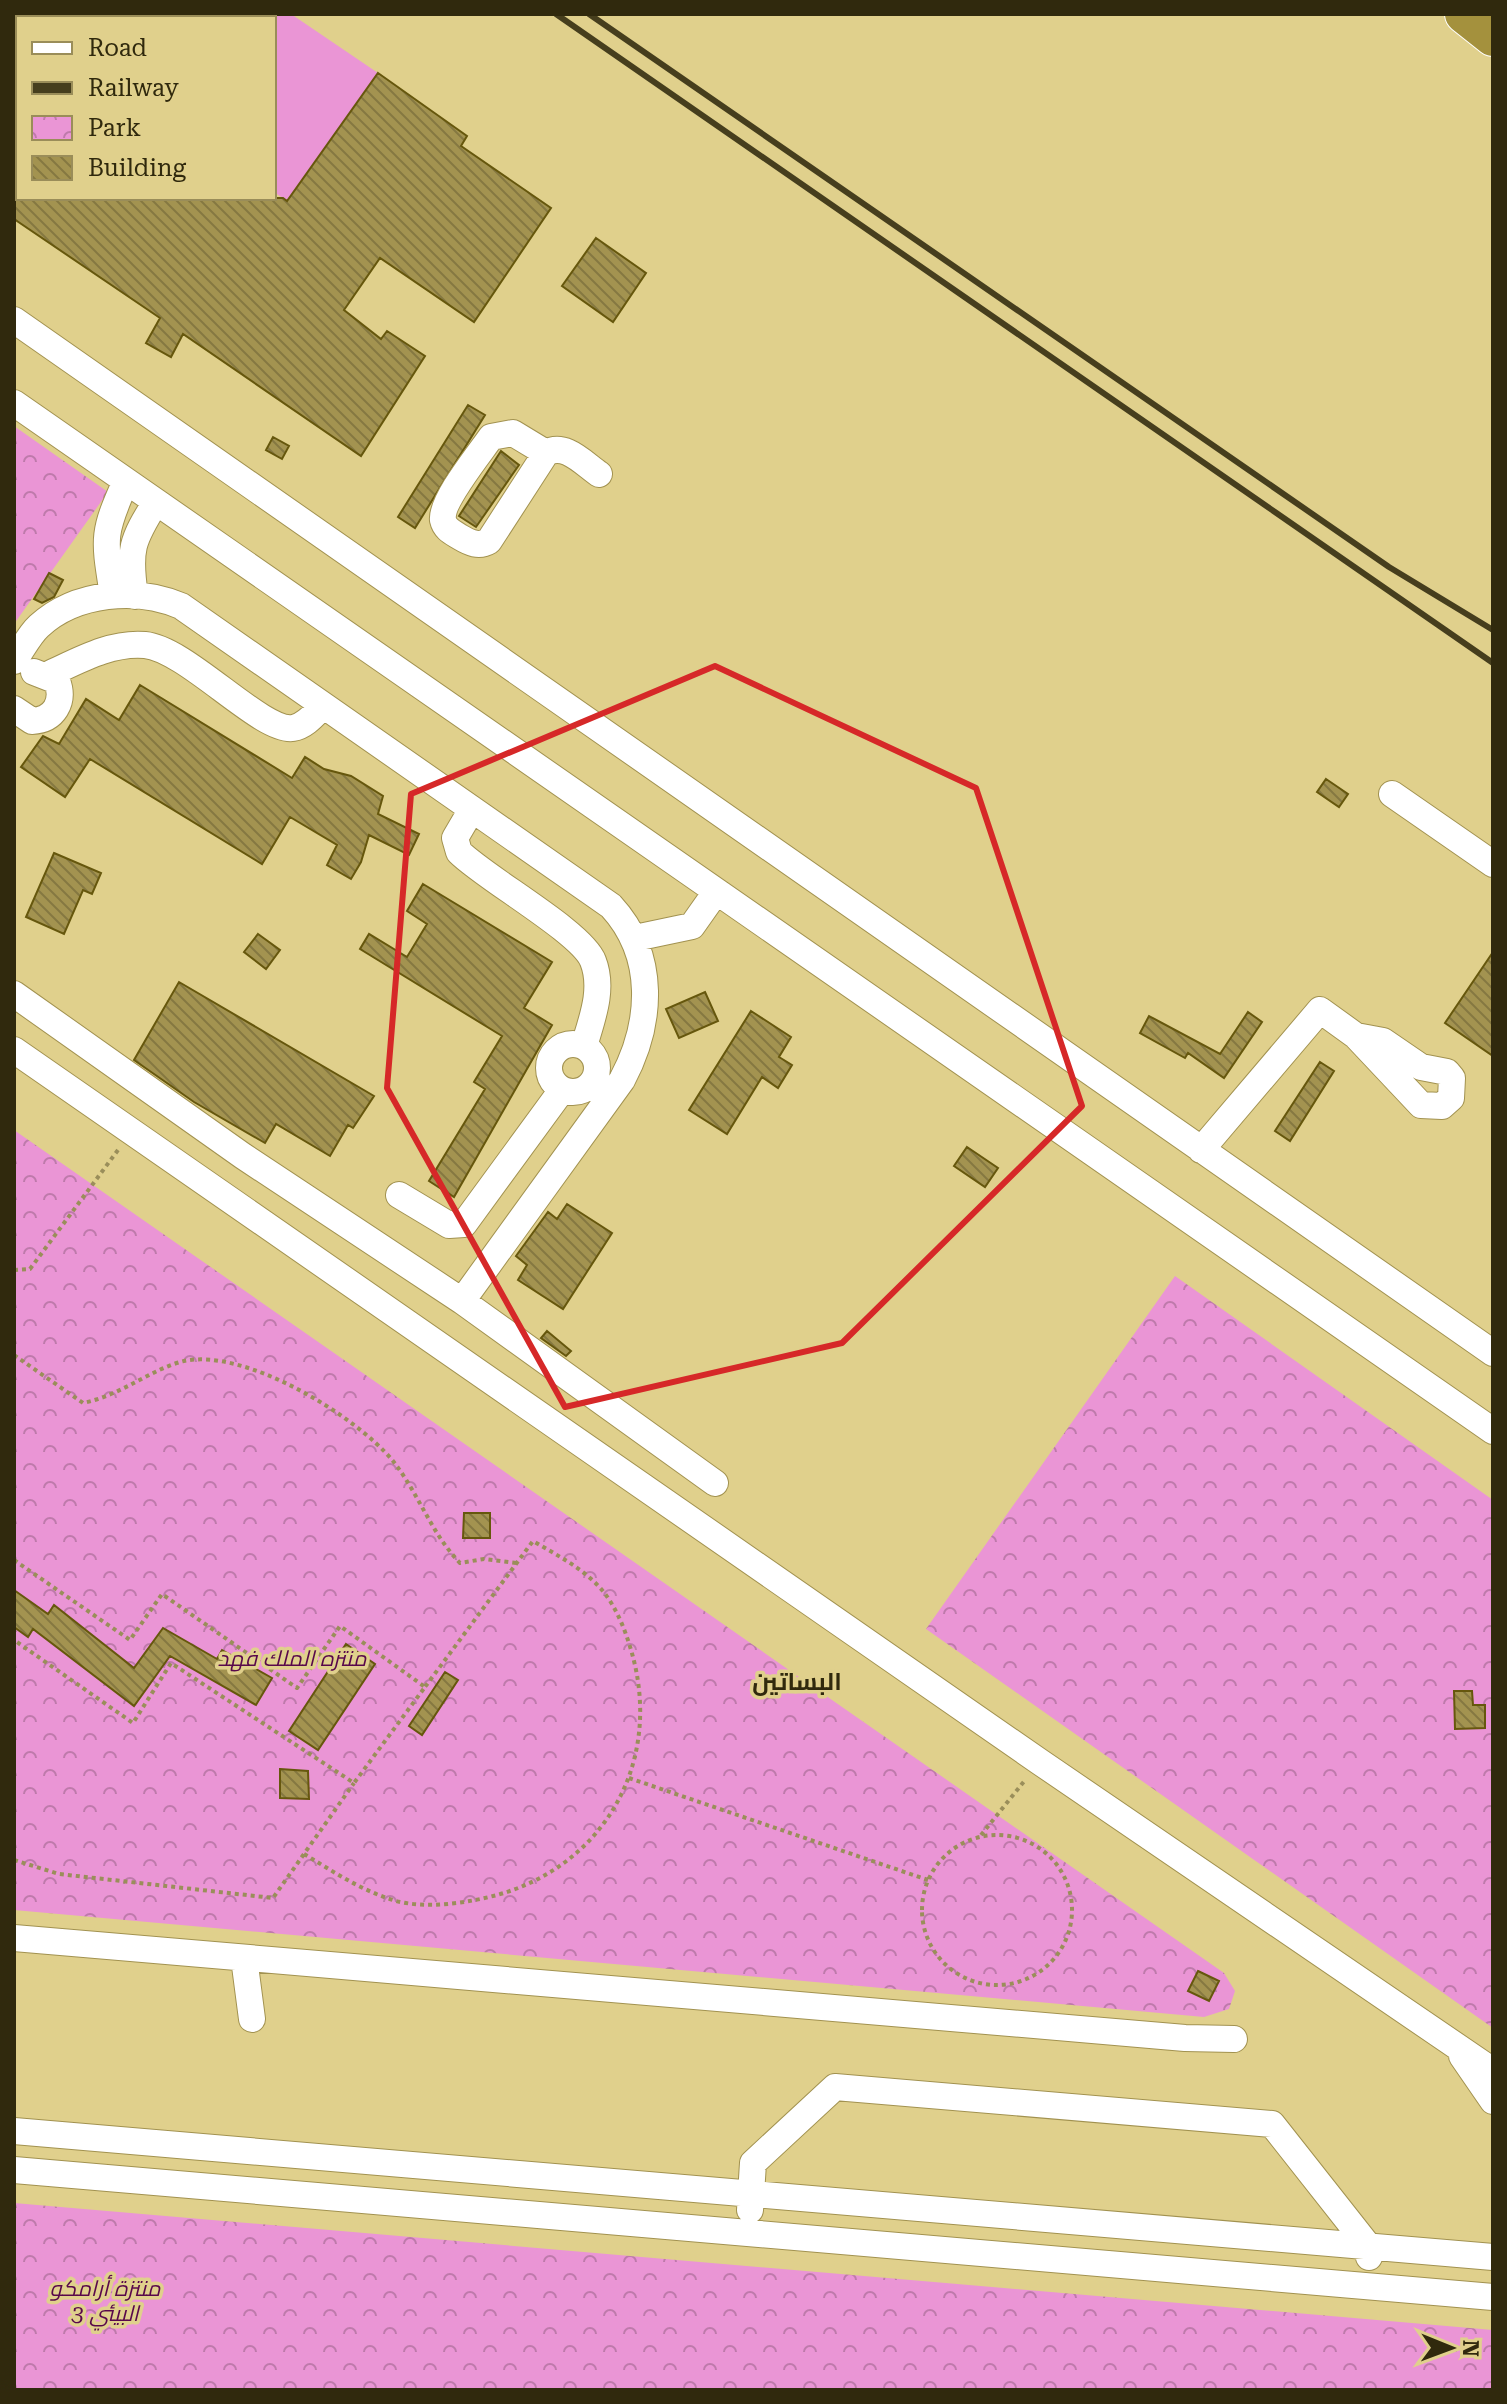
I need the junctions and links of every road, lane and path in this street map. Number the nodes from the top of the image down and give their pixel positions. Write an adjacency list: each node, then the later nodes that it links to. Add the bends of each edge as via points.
1 (1464, 14): 2 (highway)
2 (1493, 37)
3 (14, 320): 24 (street)
4 (14, 403): 7 (street)
5 (546, 453): 6 (street, via 565,450)
6 (599, 474)
7 (126, 481): 8 (street); 9 (street, via 106,524 105,539)
8 (156, 502): 9 (street, via 134,536); 18 (street)
9 (124, 595): 10 (street, via 80,603 54,616 38,627); 13 (street, via 161,598 202,618)
10 (14, 661)
11 (14, 670): 12 (street)
12 (47, 675): 13 (street, via 110,648 144,645 172,655 280,727 302,725); 14 (street, via 60,689 50,717 32,721)
13 (322, 707): 16 (street)
14 (14, 709)
15 (1392, 794): 17 (street)
16 (472, 809): 19 (street, via 611,906); 25 (street, via 455,838 459,852 593,959 596,1007 584,1046 563,1046 549,1062 554,1083 562,1090 464,1224 449,1225)
17 (1493, 864)
18 (716, 892): 19 (street, via 692,926); 30 (street)
19 (635, 938): 27 (street, via 645,998 639,1049)
20 (14, 994): 27 (street, via 243,1156)
21 (1356, 1036): 24 (street, via 1320,1010)
22 (14, 1050): 23 (street)
23 (131, 1132): 26 (path, via 30,1269); 36 (street)
24 (1201, 1150): 28 (street)
25 (399, 1195)
26 (14, 1270)
27 (462, 1301): 31 (street)
28 (1493, 1353)
29 (14, 1355): 33 (path, via 83,1403 109,1398 183,1362 211,1360 275,1379 350,1420 391,1459 417,1494 440,1543 460,1563)
30 (1493, 1431)
31 (715, 1483)
32 (14, 1560): 35 (path, via 130,1640 162,1594 297,1688 340,1626)
33 (516, 1563): 35 (path); 37 (path, via 533,1541 581,1569 603,1592 624,1628 641,1691 641,1725)
34 (14, 1640): 38 (path, via 133,1723 171,1663)
35 (425, 1687): 38 (path)
36 (1040, 1762): 39 (path); 47 (street)
37 (629, 1778): 40 (path, via 606,1820 562,1867 527,1886 474,1901 398,1901 354,1885); 42 (path)
38 (354, 1783): 40 (path)
39 (980, 1836): 42 (path, via 958,1844); 42 (path, via 1004,1834 1027,1840 1047,1852 1067,1882 1073,1916 1067,1939 1036,1975 1014,1984 991,1985 948,1967 924,1927 922,1903)
40 (304, 1854): 41 (path, via 273,1898 59,1874)
41 (14, 1860)
42 (928, 1880)
43 (14, 1938): 44 (street)
44 (244, 1958): 45 (street); 46 (street)
45 (252, 2019)
46 (1234, 2039)
47 (1453, 2043): 48 (street); 49 (street)
48 (1493, 2071)
49 (1493, 2101)
50 (14, 2131): 51 (street)
51 (276, 2154): 53 (street); 54 (street)
52 (14, 2170): 53 (street)
53 (273, 2192): 55 (street)
54 (751, 2193): 55 (street); 56 (street); 56 (street, via 753,2163 835,2087 1256,2122 1272,2124)
55 (748, 2231): 58 (street)
56 (1369, 2247): 57 (street); 58 (street)
57 (1493, 2257)
58 (1368, 2284): 59 (street)
59 (1493, 2297)

